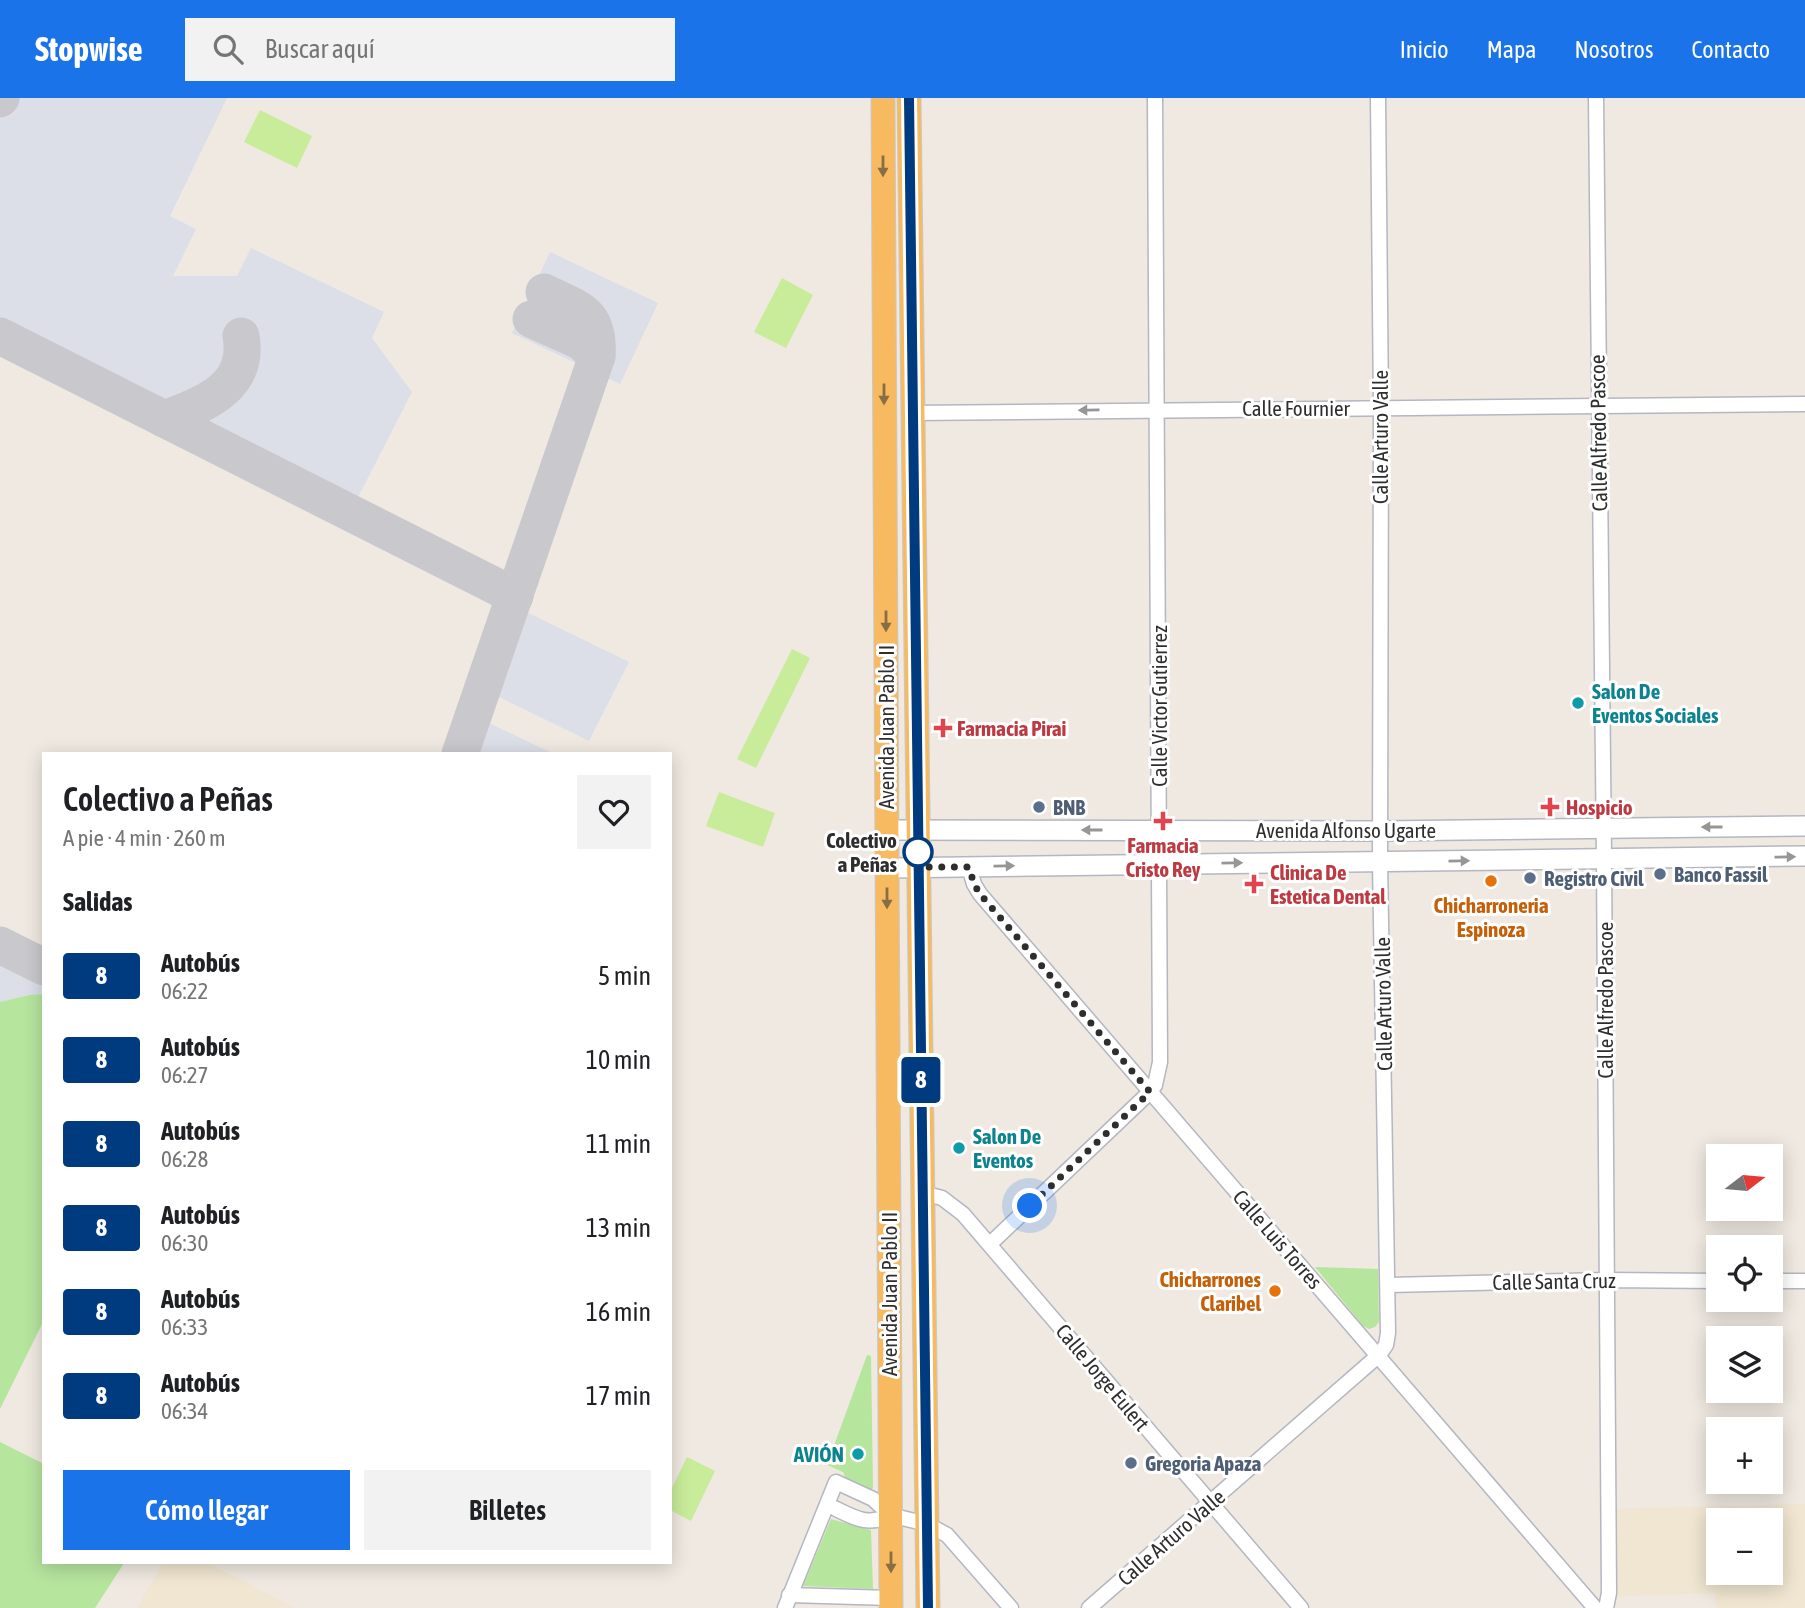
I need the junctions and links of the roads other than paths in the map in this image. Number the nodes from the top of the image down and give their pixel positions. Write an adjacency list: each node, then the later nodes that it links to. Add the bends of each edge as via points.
1 (883, 98): 13 (highway, Avenida Juan Pablo II, one-way to 13)
2 (909, 98): 10 (highway, Avenida Juan Pablo II)
3 (1154, 98): 9 (street, Calle Victor Gutierrez)
4 (1378, 98): 8 (street, Calle Arturo Valle)
5 (1595, 98): 7 (street, Calle Alfredo Pascoe)
6 (1805, 404): 7 (street, Calle Fournier)
7 (1598, 405): 8 (street, Calle Fournier); 12 (street, Calle Alfredo Pascoe)
8 (1381, 407): 9 (street, Calle Fournier); 16 (street, Calle Arturo Valle)
9 (1158, 409): 10 (street, Calle Fournier, one-way to 10); 14 (street, Calle Victor Gutierrez)
10 (913, 413): 15 (highway, Avenida Juan Pablo II)
11 (1805, 826): 12 (main road, Avenida Alfonso Ugarte, one-way to 12)
12 (1604, 827): 16 (main road, Avenida Alfonso Ugarte); 18 (street, Calle Alfredo Pascoe)
13 (887, 830): 15 (main road, Avenida Alfonso Ugarte); 23 (highway, Avenida Juan Pablo II)
14 (1160, 830): 15 (main road, Avenida Alfonso Ugarte, one-way to 15); 16 (main road, Avenida Alfonso Ugarte); 20 (street, Calle Victor Gutierrez)
15 (918, 831): 21 (highway, Avenida Juan Pablo II)
16 (1381, 831): 19 (street, Calle Arturo Valle)
17 (1805, 856): 18 (main road, Avenida Alfonso Ugarte, one-way to 17)
18 (1604, 859): 19 (main road, Avenida Alfonso Ugarte, one-way to 18); 27 (street, Calle Alfredo Pascoe)
19 (1380, 862): 20 (main road, Avenida Alfonso Ugarte, one-way to 19); 31 (street, Calle Arturo Valle)
20 (1160, 864): 22 (main road, Avenida Alfonso Ugarte, one-way to 20); 24 (street, Calle Victor Gutierrez, via 1162,1044 1158,1075)
21 (919, 867): 22 (main road, Avenida Alfonso Ugarte); 23 (main road, Avenida Alfonso Ugarte); 25 (highway, Avenida Juan Pablo II)
22 (969, 867): 24 (street, Calle Luis Torres, via 980,894)
23 (887, 868): 35 (highway, Avenida Juan Pablo II, one-way to 35)
24 (1150, 1092): 26 (street, Calle Victor Gutierrez); 32 (street, Calle Luis Torres)
25 (923, 1194): 26 (street, Calle Jorge Eulert, via 952,1204); 36 (highway, Avenida Juan Pablo II)
26 (990, 1244): 33 (street, Calle Jorge Eulert)
27 (1606, 1280): 28 (street, Calle Santa Cruz); 31 (street, Calle Santa Cruz); 44 (street, Calle Alfredo Pascoe)
28 (1706, 1281)
29 (1783, 1281): 30 (street)
30 (1805, 1282)
31 (1389, 1285): 32 (street, Calle Arturo Valle, via 1388,1333)
32 (1379, 1355): 33 (street, Calle Arturo Valle); 43 (street, Calle Luis Torres)
33 (1210, 1503): 41 (street, Calle Arturo Valle); 42 (street, Calle Jorge Eulert)
34 (828, 1506): 35 (street, via 863,1521); 35 (street, via 836,1482 873,1499); 37 (street)
35 (890, 1516): 36 (street); 38 (highway, Avenida Juan Pablo II, one-way to 38)
36 (927, 1524): 39 (highway, Avenida Juan Pablo II); 40 (street, via 955,1543)
37 (787, 1602): 38 (street)
38 (891, 1603)
39 (928, 1608)
40 (1011, 1608)
41 (1089, 1608)
42 (1301, 1608)
43 (1595, 1608)
44 (1606, 1608)

